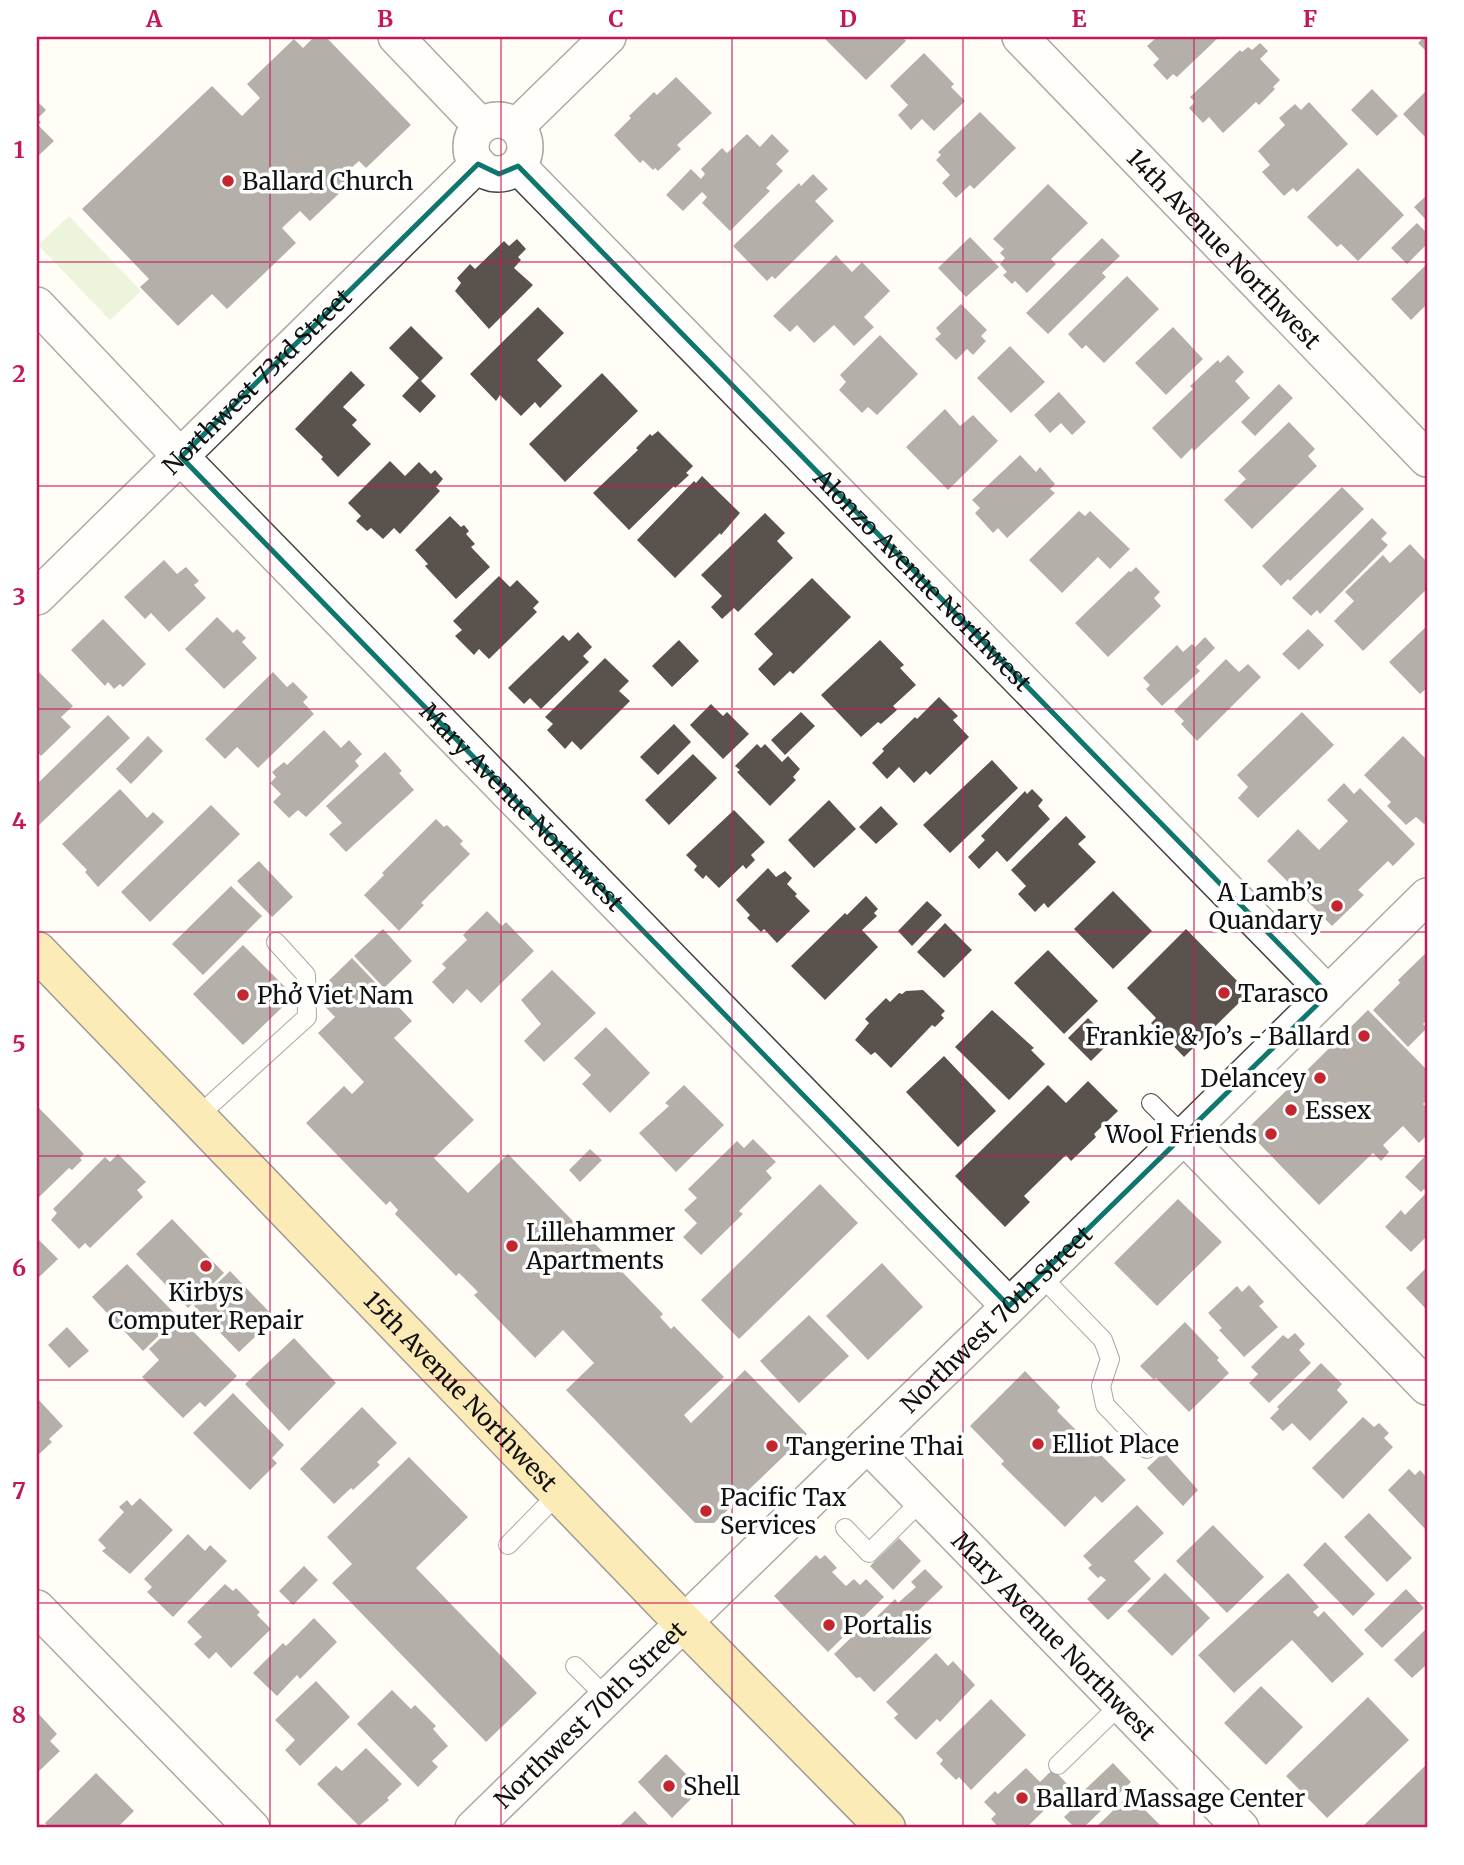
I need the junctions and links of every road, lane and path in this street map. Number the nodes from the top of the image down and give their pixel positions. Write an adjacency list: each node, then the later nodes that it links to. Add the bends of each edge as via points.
1 (396, 37): 4 (street)
2 (608, 37): 5 (street)
3 (1020, 37): 10 (street, 14th Avenue Northwest)
4 (481, 126): 5 (street, via 503,119); 6 (street, via 471,146)
5 (517, 126): 7 (street, via 526,145)
6 (478, 164): 7 (street, via 499,174); 9 (street, Northwest 73rd Street)
7 (517, 166): 15 (street, Alonzo Avenue Northwest)
8 (37, 305): 9 (street, Mary Avenue Northwest)
9 (181, 457): 11 (street, Northwest 73rd Street); 20 (street, Mary Avenue Northwest)
10 (1427, 459)
11 (37, 597)
12 (1427, 896): 15 (street, Northwest 70th Street)
13 (276, 942): 17 (lane, via 306,975 307,1017)
14 (37, 951): 17 (main road, 15th Avenue Northwest)
15 (1328, 994): 18 (street, Northwest 70th Street)
16 (1151, 1103): 18 (lane)
17 (197, 1117): 24 (main road, 15th Avenue Northwest)
18 (1184, 1136): 19 (street, Northwest 70th Street); 21 (street)
19 (1040, 1275): 20 (street, Northwest 70th Street); 23 (lane, via 1103,1340 1111,1359 1101,1386 1105,1405)
20 (1009, 1306): 22 (street, Northwest 70th Street)
21 (1427, 1387)
22 (867, 1444): 25 (street, Mary Avenue Northwest); 29 (street, Northwest 70th Street)
23 (1147, 1448)
24 (559, 1493): 27 (lane); 29 (main road, 15th Avenue Northwest)
25 (922, 1500): 26 (lane, via 869,1553); 32 (street, Mary Avenue Northwest)
26 (845, 1528)
27 (508, 1545)
28 (37, 1608): 34 (street)
29 (683, 1622): 31 (street, Northwest 70th Street); 36 (main road, 15th Avenue Northwest)
30 (575, 1666): 31 (lane)
31 (608, 1699): 35 (street, Northwest 70th Street)
32 (1121, 1704): 33 (lane); 37 (street, Mary Avenue Northwest)
33 (1058, 1765)
34 (252, 1828)
35 (473, 1828)
36 (886, 1828)
37 (1241, 1828)

